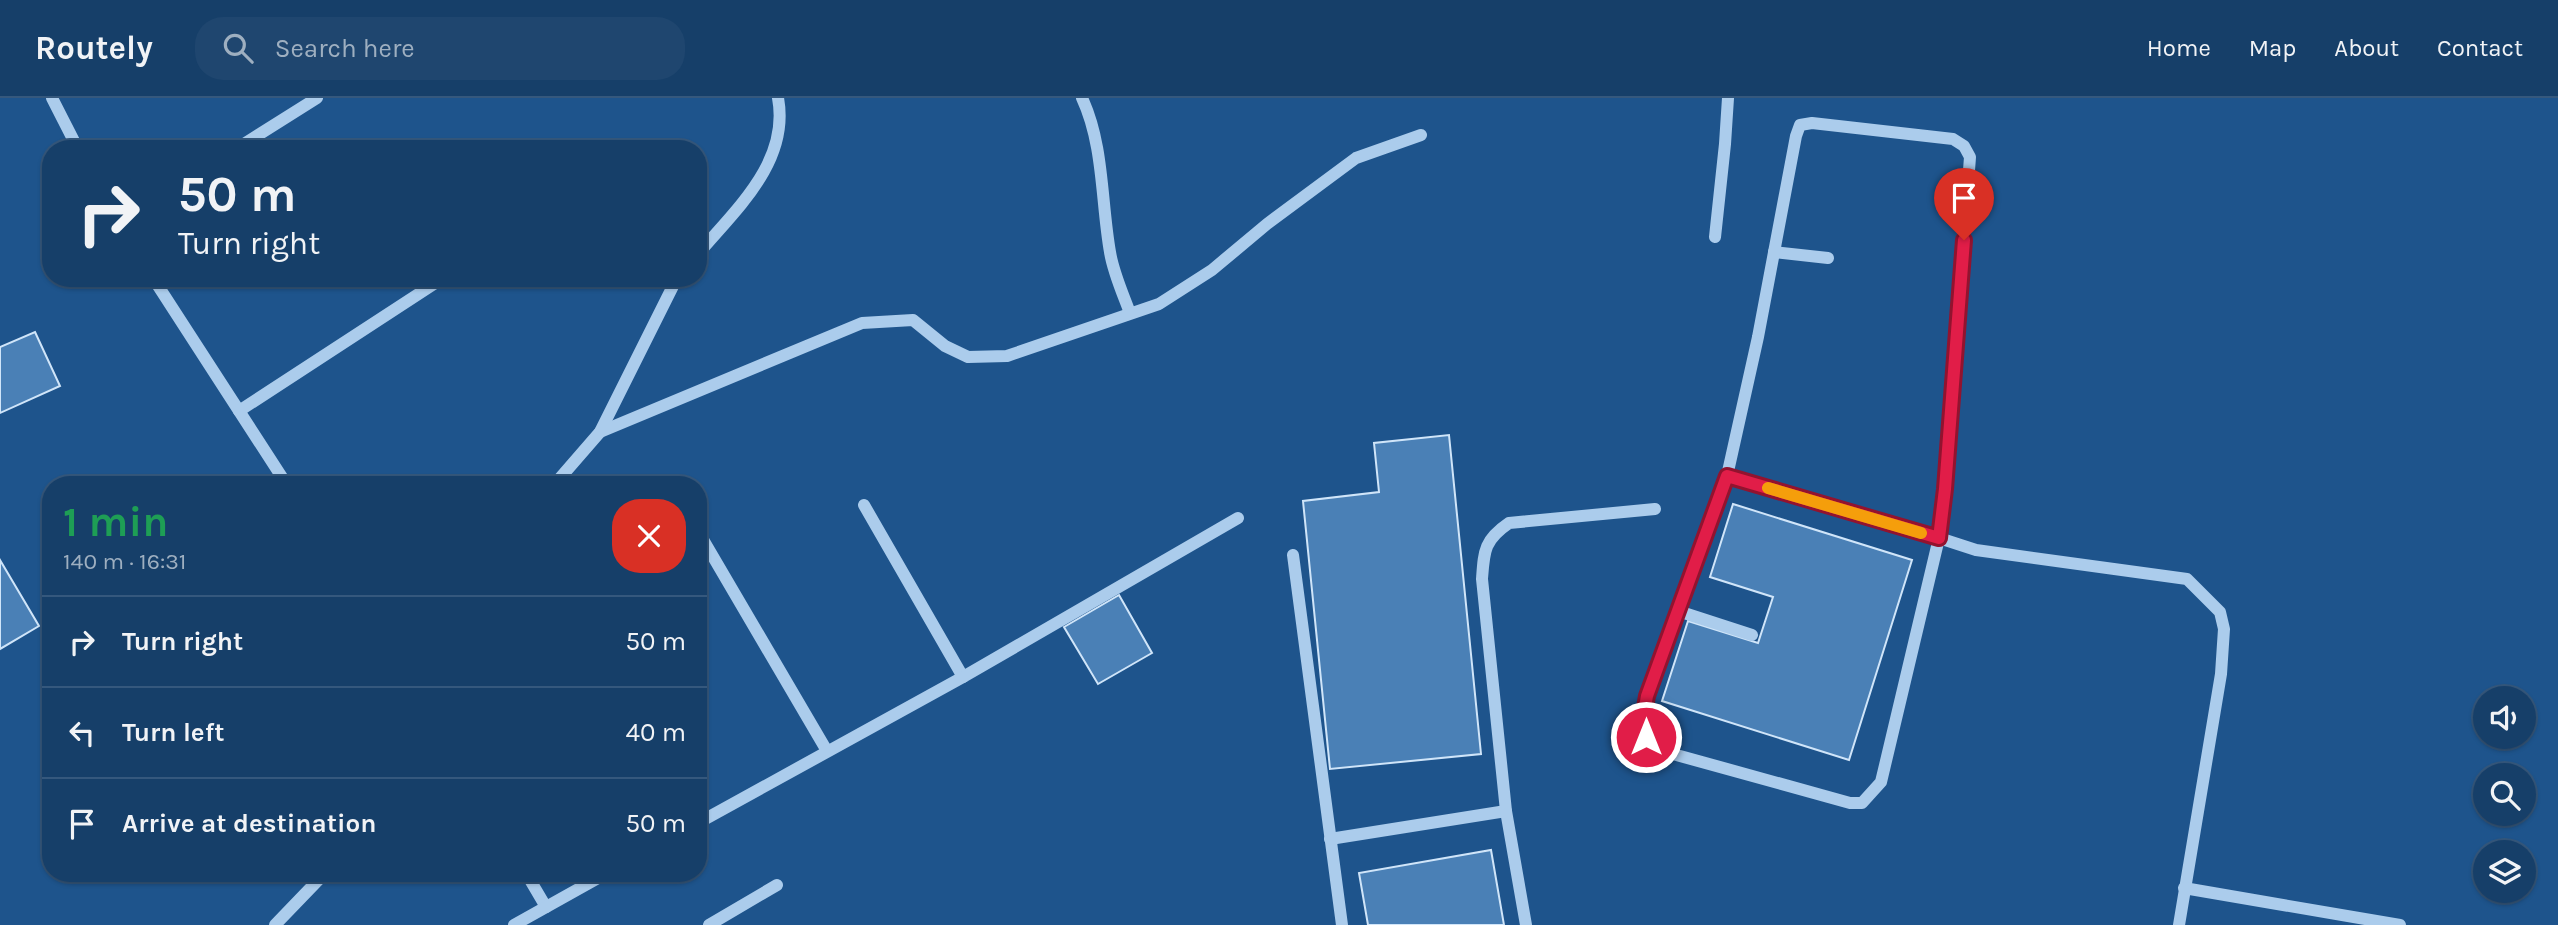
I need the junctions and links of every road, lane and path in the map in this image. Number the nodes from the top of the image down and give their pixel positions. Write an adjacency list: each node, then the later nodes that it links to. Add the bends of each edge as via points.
1 (52, 98): 7 (street)
2 (317, 98): 8 (street)
3 (779, 98): 10 (street, via 776,150 757,184)
4 (1082, 98): 16 (street, via 1098,151 1110,255)
5 (1728, 98): 9 (street)
6 (1421, 135): 16 (street, via 1356,158 1212,270 1158,304)
7 (73, 140)
8 (250, 140)
9 (1716, 237)
10 (707, 243)
11 (1774, 252): 12 (street); 21 (street); 25 (street, via 1800,125 1953,139 1964,146 1970,157)
12 (1828, 258)
13 (159, 287): 17 (street)
14 (429, 287): 17 (street)
15 (672, 287): 18 (street)
16 (1130, 313): 18 (street, via 1007,356 968,357 945,346 913,320 862,323)
17 (239, 411): 19 (street)
18 (600, 432): 20 (street)
19 (281, 476)
20 (562, 476)
21 (1727, 476): 25 (street); 28 (street)
22 (864, 505): 30 (street)
23 (1655, 509): 32 (street, via 1509,523 1484,550 1482,579)
24 (1238, 518): 30 (street)
25 (1939, 538): 28 (street, via 1881,782 1862,803 1662,751 1646,737 1647,696); 39 (street, via 1976,550 2187,579 2220,612 2224,629 2221,674)
26 (707, 546): 31 (street)
27 (1293, 555): 34 (street)
28 (1678, 611): 29 (street)
29 (1752, 635)
30 (963, 677): 31 (street)
31 (827, 751): 33 (street)
32 (1506, 811): 34 (street); 45 (street)
33 (707, 817)
34 (1330, 839): 44 (street)
35 (316, 882): 41 (street)
36 (531, 882): 40 (street)
37 (591, 882): 40 (street)
38 (777, 885): 43 (street)
39 (2185, 888): 46 (street); 47 (street)
40 (546, 907): 42 (street)
41 (275, 925)
42 (514, 925)
43 (709, 925)
44 (1342, 925)
45 (1526, 925)
46 (2179, 925)
47 (2400, 925)

